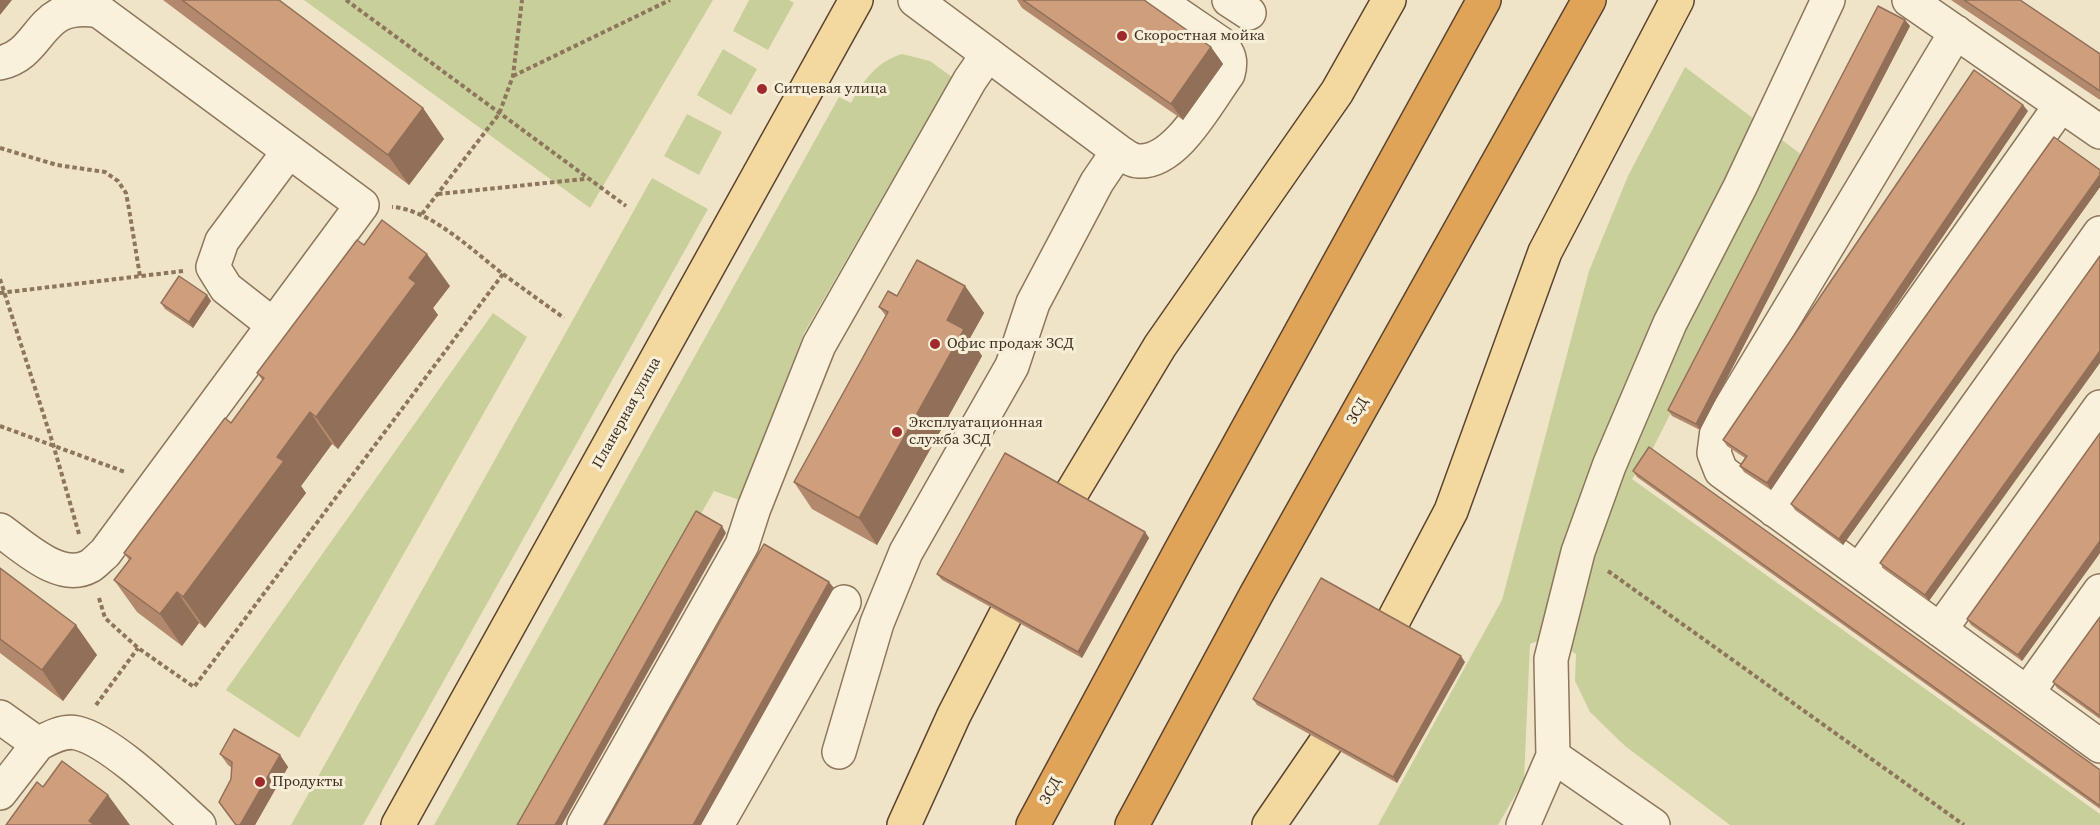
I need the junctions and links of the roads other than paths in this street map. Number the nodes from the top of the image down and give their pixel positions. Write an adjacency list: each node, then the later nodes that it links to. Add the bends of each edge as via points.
1 (856, 0): 38 (main road, Планерная улица)
2 (915, 0): 11 (street)
3 (1157, 0): 16 (street, via 1220,43 1231,64 1228,74 1174,148 1152,160 1137,161)
4 (1389, 0): 20 (main road, via 1337,92 1160,346)
5 (1484, 0): 42 (highway, ЗСД, via 1179,552)
6 (1589, 0): 43 (highway, ЗСД, via 1257,593)
7 (1677, 0): 27 (main road, via 1545,252 1451,511)
8 (1828, 0): 35 (street, via 1740,187 1670,323 1609,466 1578,552 1551,659)
9 (1909, 0): 10 (street)
10 (1956, 32): 13 (street); 21 (street, via 1717,430 1714,453 1721,471)
11 (988, 54): 16 (street); 39 (street, via 819,345 742,545)
12 (0, 63): 15 (street, via 24,49 47,18 80,4 99,11)
13 (2061, 105): 14 (street); 21 (street)
14 (2100, 132)
15 (289, 151): 18 (street, via 222,241 213,267 226,288); 18 (street, via 362,205)
16 (1118, 151): 34 (street, via 1097,182 1033,303 1012,366 906,552 877,623)
17 (2100, 233): 23 (street)
18 (272, 324): 22 (street, via 105,553 88,567 69,570 48,564)
19 (2100, 407): 28 (street)
20 (1071, 494)
21 (1774, 510): 23 (street)
22 (0, 530)
23 (1858, 571): 28 (street)
24 (2100, 591): 29 (street)
25 (844, 602): 40 (street)
26 (1005, 616): 41 (main road)
27 (1393, 621)
28 (1940, 630): 29 (street)
29 (2027, 693): 33 (street)
30 (0, 717): 32 (street)
31 (1326, 742): 44 (main road)
32 (38, 744): 36 (street); 37 (street, via 54,735 76,732 101,744)
33 (2100, 746)
34 (839, 752)
35 (1553, 756): 45 (street); 46 (street)
36 (0, 793)
37 (199, 825)
38 (398, 825)
39 (584, 825)
40 (717, 825)
41 (904, 825)
42 (1034, 825)
43 (1132, 825)
44 (1269, 825)
45 (1523, 825)
46 (1653, 825)

